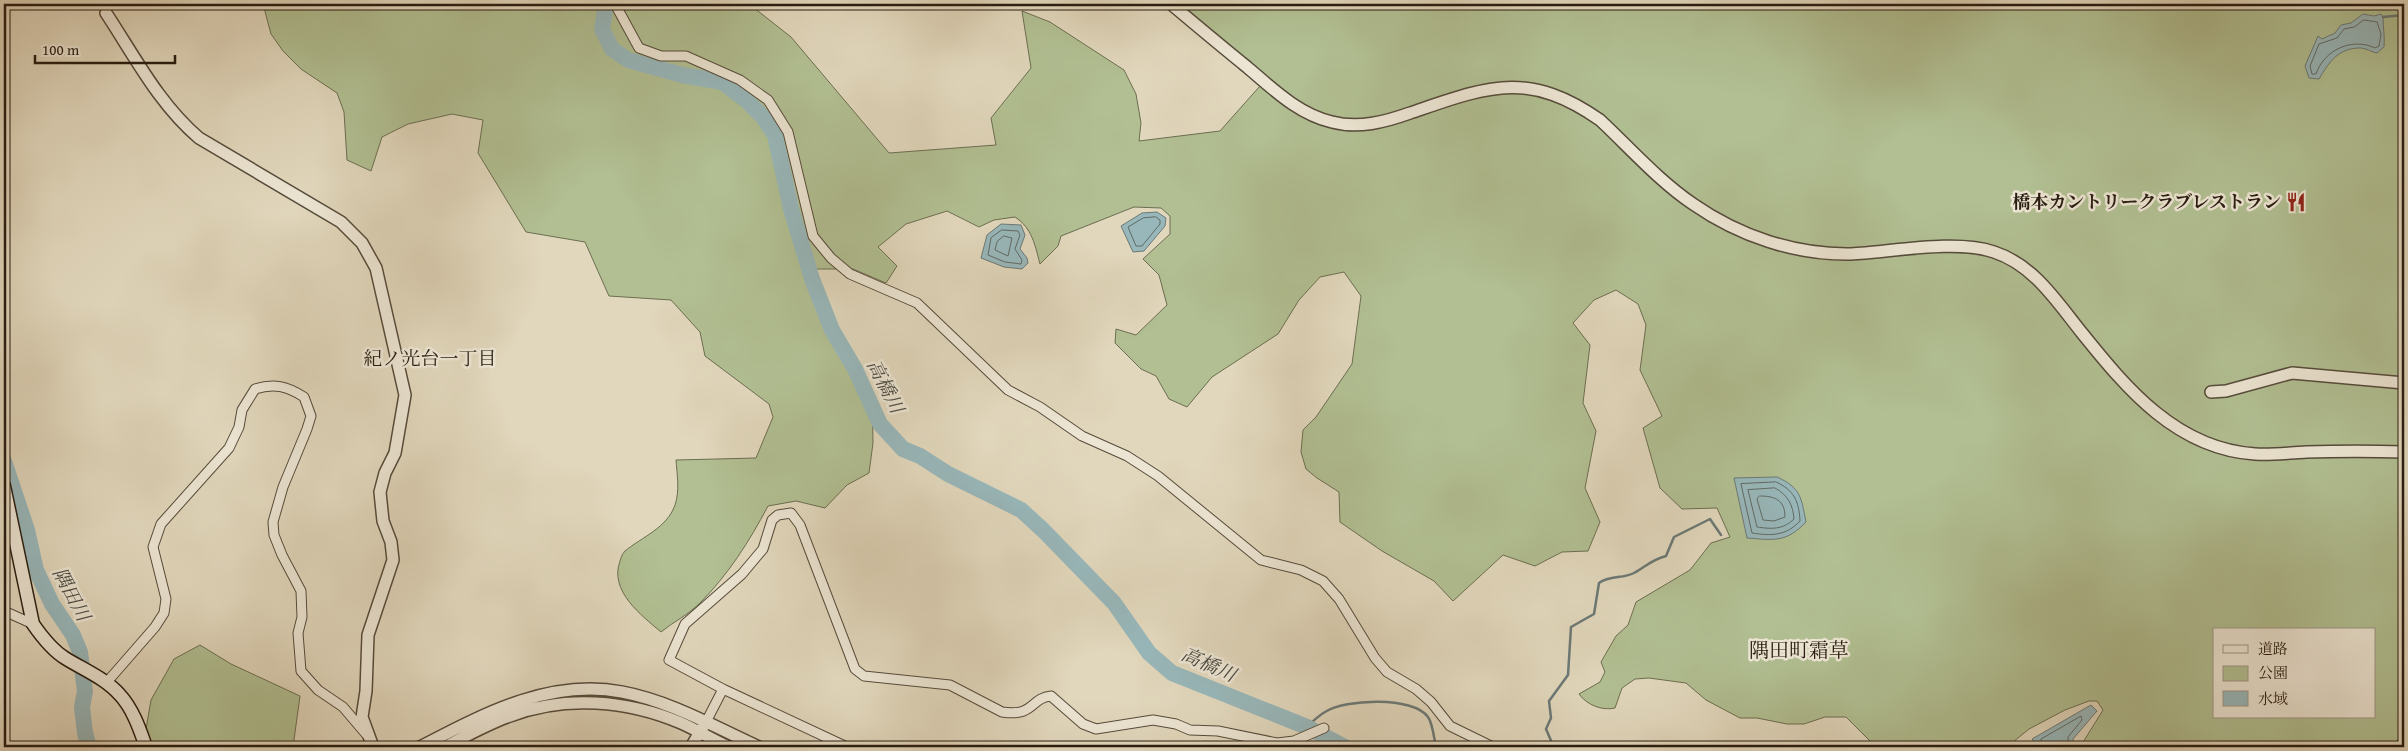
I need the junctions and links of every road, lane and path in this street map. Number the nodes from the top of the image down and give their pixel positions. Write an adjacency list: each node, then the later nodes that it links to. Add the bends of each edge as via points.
1 (1171, 4): 6 (street, via 1293,106 1322,120 1348,125 1392,120 1470,93 1495,87 1520,87 1563,98 1586,110 1693,204 1756,238 1821,253 1941,247 1992,251 2009,258 2036,276 2147,408 2215,446 2256,454)
2 (616, 7): 24 (street, via 639,48 661,56 686,56 740,80 768,100 788,132 813,236 831,258 850,274 917,302 1008,390 1082,436 1128,456 1158,476 1260,560 1301,570 1323,581 1339,599 1387,672 1416,689 1450,726)
3 (106, 13): 15 (street, via 167,107 181,123 199,138 341,222 362,243 376,268 406,395 395,453 380,492 393,560 368,635 362,717)
4 (2404, 383): 5 (street, via 2292,373 2226,392)
5 (2211, 392)
6 (2404, 452)
7 (4, 486): 9 (main road)
8 (4, 611): 9 (street)
9 (34, 624): 10 (main road, via 43,638 64,657)
10 (107, 682): 15 (street, via 164,613 166,600 152,547 161,524 228,448 240,426 242,410 255,389 285,386 304,397 310,416 273,522 282,555 301,591 302,618 298,633 301,671 318,690 348,713); 17 (main road, via 130,709)
11 (722, 689): 12 (street); 13 (street, via 669,660 685,624 742,574 763,549 772,520 778,515 791,513 800,525 856,669 864,676 950,685 1002,712 1022,713 1044,697 1051,696 1083,724 1096,729 1153,720 1190,730 1218,731 1277,743 1294,741); 23 (street)
12 (706, 722): 14 (street); 18 (street, via 620,692 550,693 477,718); 22 (street)
13 (1324, 728)
14 (699, 733): 19 (street, via 682,724 618,704 572,704 538,707 510,715); 20 (street); 21 (street)
15 (372, 743)
16 (2404, 744): 25 (main road)
17 (146, 747)
18 (420, 747)
19 (445, 747)
20 (691, 747)
21 (729, 747)
22 (759, 747)
23 (847, 747)
24 (1493, 747)
25 (2401, 747)

